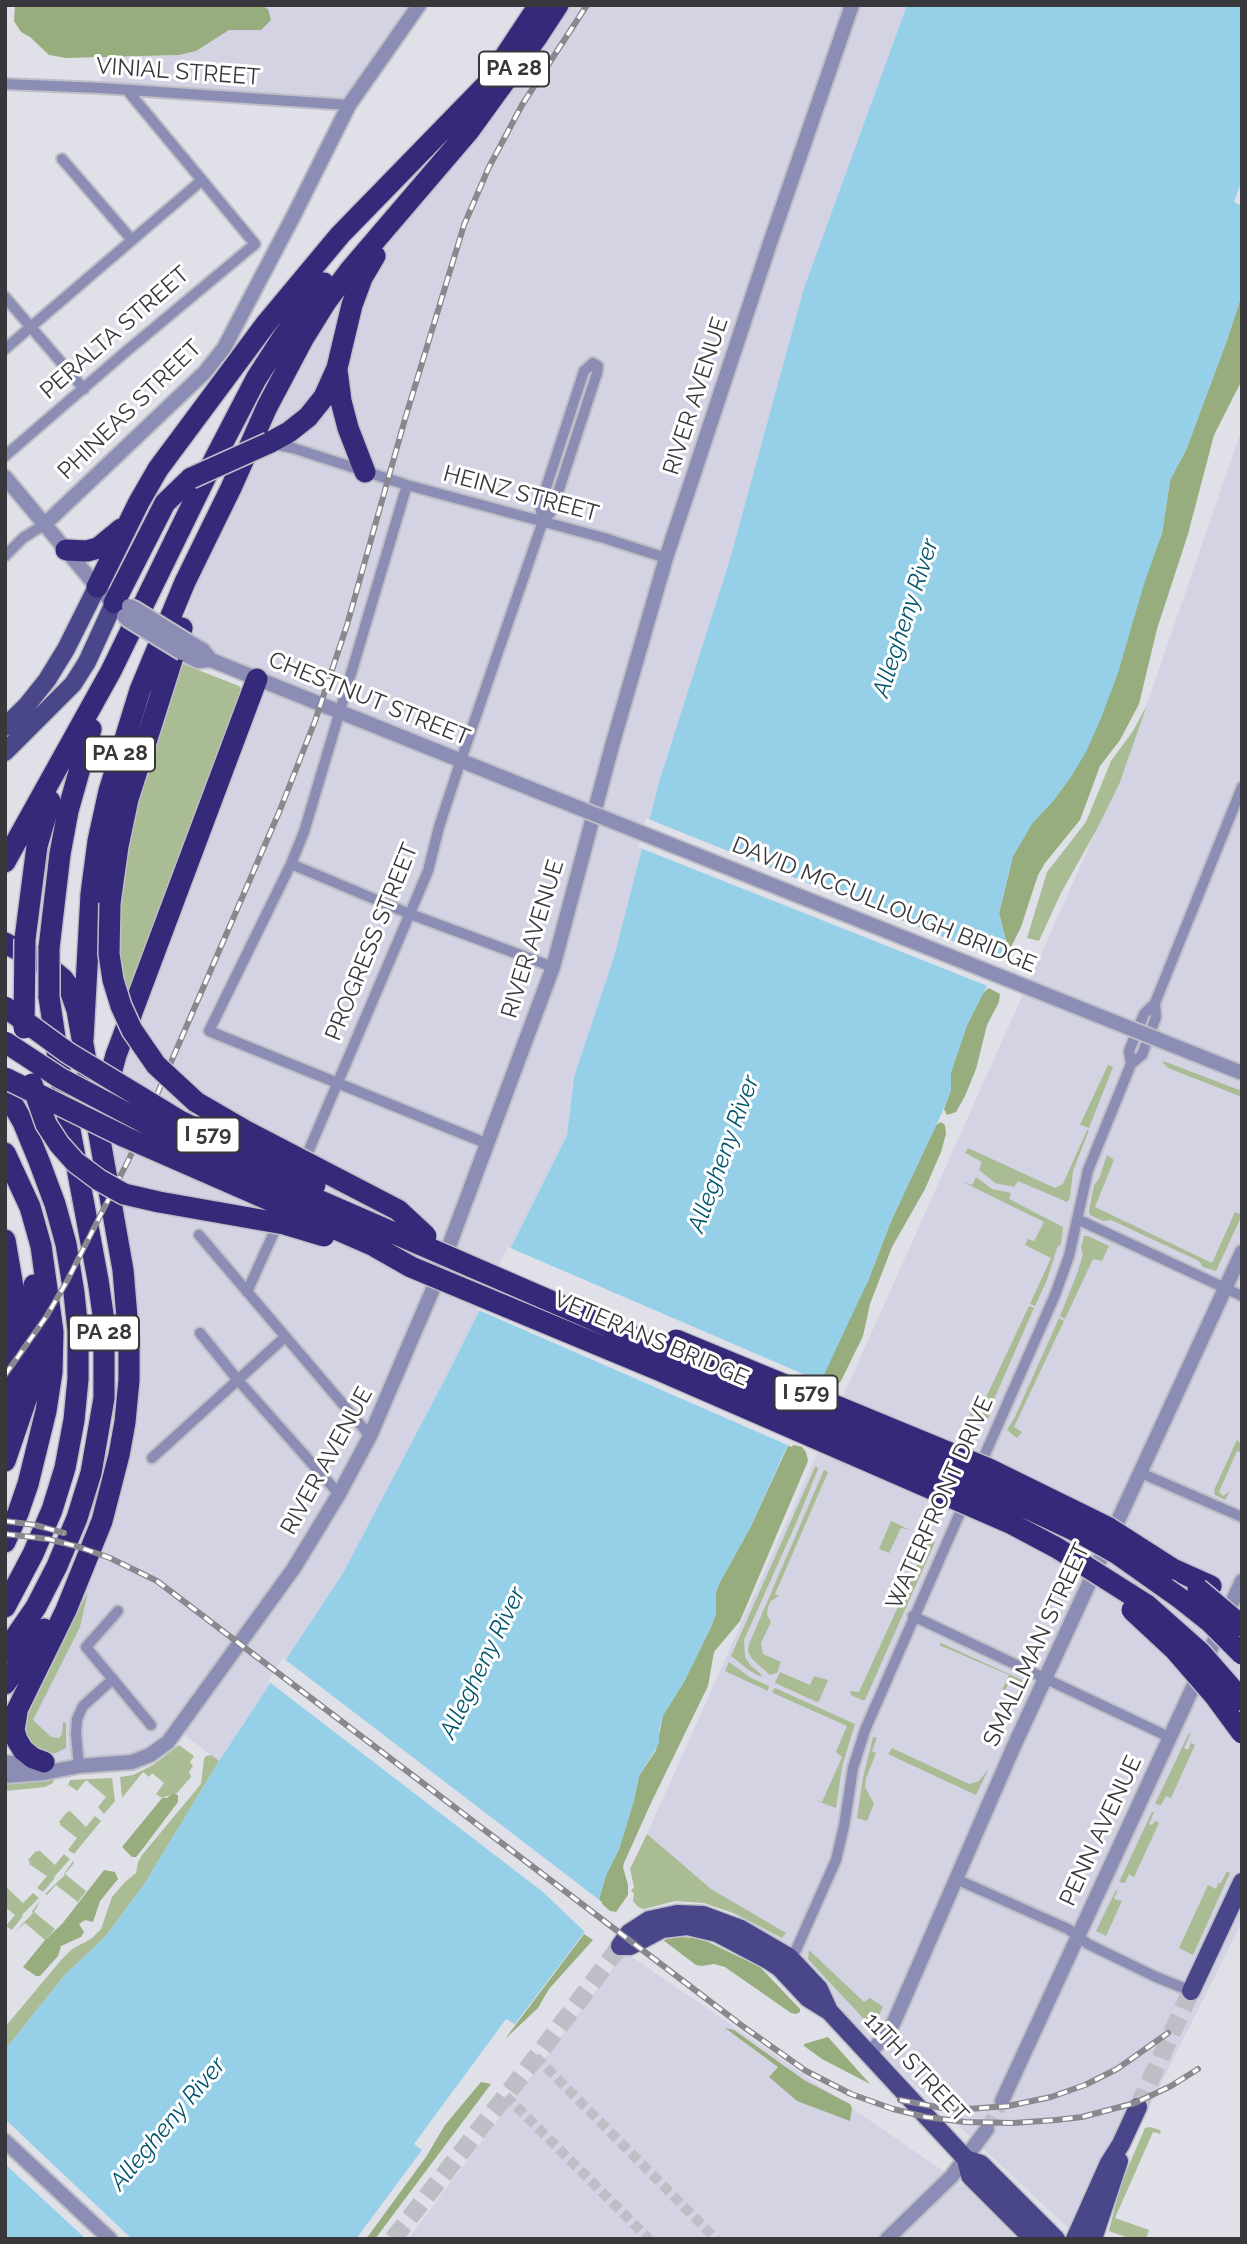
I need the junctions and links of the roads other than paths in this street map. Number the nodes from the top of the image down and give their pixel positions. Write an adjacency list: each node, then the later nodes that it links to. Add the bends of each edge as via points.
1 (419, 5): 8 (street)
2 (539, 5): 5 (highway, PA 28)
3 (558, 5): 10 (highway, PA 28, via 468,132)
4 (852, 5): 29 (street, RIVER AVENUE)
5 (488, 83): 24 (highway, via 297,284 169,453); 32 (highway, PA 28, via 276,347 215,458)
6 (5, 84): 7 (street, VINIAL STREET)
7 (127, 90): 8 (street, VINIAL STREET); 11 (street)
8 (349, 105): 26 (street, PHINEAS STREET, via 218,356)
9 (62, 159): 12 (street)
10 (430, 177): 16 (highway, via 362,278); 23 (highway, PA 28, via 326,302 267,407)
11 (201, 181): 12 (street); 17 (street, PERALTA STREET, via 255,244)
12 (132, 240): 14 (street)
13 (5, 297): 14 (street)
14 (31, 327): 15 (street); 17 (street)
15 (5, 349)
16 (337, 368): 18 (highway, via 324,397 308,417); 20 (highway, via 348,428)
17 (84, 389): 19 (street, PERALTA STREET)
18 (269, 443): 20 (street, HEINZ STREET); 31 (highway, bridge, via 191,478 174,493 157,517)
19 (5, 456)
20 (365, 472): 22 (street, HEINZ STREET)
21 (5, 477): 26 (street, CHESTNUT STREET)
22 (407, 485): 25 (street, HEINZ STREET); 34 (street)
23 (231, 488): 47 (highway, PA 28, via 140,690 109,791 91,894); 59 (highway, bridge, via 141,752 118,846 110,903 113,980 132,1030 156,1065 195,1102 398,1210)
24 (130, 520): 27 (highway, via 98,548); 30 (highway)
25 (543, 521): 25 (street, PROGRESS STREET, via 552,511 597,373 598,366 593,363 584,371 540,506); 29 (street, HEINZ STREET); 38 (street, PROGRESS STREET)
26 (45, 524): 27 (street, CHESTNUT STREET); 28 (street, PHINEAS STREET)
27 (66, 550): 30 (street, CHESTNUT STREET)
28 (5, 556)
29 (667, 558): 45 (street, RIVER AVENUE)
30 (97, 587): 31 (street, CHESTNUT STREET); 35 (main road, via 47,680)
31 (119, 606): 33 (street, CHESTNUT STREET, bridge, via 134,608 186,647 203,650 211,660); 37 (main road, via 73,684)
32 (111, 671): 36 (highway); 88 (highway, PA 28, bridge, via 68,811 49,948 49,997 104,1321 104,1398 91,1473 76,1518 36,1607)
33 (257, 679): 34 (street, CHESTNUT STREET); 55 (highway, via 116,1055 108,1094)
34 (339, 712): 38 (street, CHESTNUT STREET); 42 (street)
35 (5, 727)
36 (69, 750): 41 (highway); 44 (highway, via 37,846)
37 (5, 752)
38 (461, 760): 39 (street, CHESTNUT STREET); 43 (street, PROGRESS STREET, via 428,871)
39 (509, 780): 49 (street, DAVID MCCULLOUGH BRIDGE, bridge)
40 (1242, 787): 57 (street, WATERFRONT DRIVE, via 1155,1003 1156,1017 1142,1055 1131,1064 1088,1170)
41 (5, 862)
42 (291, 864): 43 (street); 51 (street, via 209,1031)
43 (410, 914): 45 (street); 51 (street, PROGRESS STREET)
44 (15, 941): 47 (highway, via 69,987); 62 (highway, bridge, via 33,1086 46,1124 75,1162 124,1194 284,1224)
45 (553, 967): 53 (street, RIVER AVENUE)
46 (5, 1007): 59 (highway, VETERANS BRIDGE / I 579, bridge, via 68,1053 180,1121)
47 (83, 1040): 55 (highway, PA 28)
48 (5, 1042): 89 (highway, bridge, via 60,1078 168,1135 1082,1534 1181,1599)
49 (1242, 1073)
50 (5, 1078): 62 (highway, VETERANS BRIDGE / I 579, bridge)
51 (338, 1083): 53 (street); 64 (street, PROGRESS STREET)
52 (5, 1091): 83 (highway, via 39,1161 66,1244 78,1331 78,1379 65,1468 52,1510)
53 (488, 1144): 71 (street, RIVER AVENUE)
54 (5, 1153): 70 (highway, via 30,1207 47,1280 52,1372)
55 (105, 1164): 80 (highway, PA 28, via 127,1305 129,1380 113,1481)
56 (5, 1168): 73 (highway, via 24,1227 36,1303 30,1388)
57 (1077, 1219): 63 (street); 86 (street, WATERFRONT DRIVE, via 1055,1295)
58 (199, 1235): 64 (street)
59 (426, 1236): 81 (highway, VETERANS BRIDGE / I 579, bridge, via 989,1469 1109,1528)
60 (5, 1240): 69 (highway, via 15,1327)
61 (1242, 1252): 63 (street, SMALLMAN STREET)
62 (411, 1267): 79 (highway, VETERANS BRIDGE / I 579, bridge, via 661,1371 1010,1523)
63 (1225, 1288): 65 (street); 74 (street, SMALLMAN STREET)
64 (247, 1292): 67 (street)
65 (1242, 1296)
66 (200, 1333): 68 (street)
67 (285, 1337): 68 (street); 71 (street)
68 (237, 1380): 72 (street); 75 (street)
69 (5, 1413)
70 (41, 1433): 77 (highway); 78 (highway, via 22,1503)
71 (370, 1436): 75 (street, RIVER AVENUE)
72 (152, 1458)
73 (5, 1461)
74 (1141, 1473): 76 (street); 91 (street, SMALLMAN STREET)
75 (339, 1494): 101 (street, RIVER AVENUE, via 294,1568 168,1742 132,1762)
76 (1242, 1517)
77 (5, 1522)
78 (5, 1542)
79 (1057, 1548): 93 (highway, VETERANS BRIDGE / I 579, bridge, via 1164,1619); 97 (highway, bridge, via 1175,1650)
80 (85, 1561): 92 (highway, via 30,1652); 94 (highway, PA 28)
81 (1173, 1569): 85 (highway, via 1211,1586); 87 (highway, VETERANS BRIDGE / I 579, bridge)
82 (1242, 1581): 98 (street, PENN AVENUE)
83 (5, 1607)
84 (118, 1611): 90 (street, via 86,1647)
85 (1242, 1615)
86 (913, 1616): 91 (street); 106 (street, WATERFRONT DRIVE, via 860,1745 836,1860)
87 (1242, 1626)
88 (5, 1652)
89 (1242, 1654)
90 (113, 1679): 95 (street); 101 (street, via 83,1706 77,1719)
91 (1045, 1679): 98 (street); 103 (street, SMALLMAN STREET)
92 (5, 1684)
93 (1242, 1700)
94 (17, 1710): 96 (highway, PA 28); 99 (highway, via 17,1740 23,1750)
95 (151, 1726)
96 (5, 1729)
97 (1242, 1733)
98 (1169, 1737): 105 (street, PENN AVENUE)
99 (44, 1762): 100 (street); 101 (street)
100 (5, 1763)
101 (79, 1766): 102 (street)
102 (5, 1776)
103 (956, 1879): 105 (street); 109 (street, SMALLMAN STREET, via 894,2022)
104 (1242, 1882): 107 (main road)
105 (1077, 1936): 107 (street); 110 (street, PENN AVENUE)
106 (789, 1957): 108 (main road, 11TH STREET, via 819,1989); 108 (main road, 11TH STREET, via 761,1939 719,1927 780,1968 808,1998)
107 (1191, 1991)
108 (829, 2011): 109 (main road, 11TH STREET)
109 (869, 2054): 115 (main road, 11TH STREET)
110 (1002, 2101)
111 (1138, 2107): 114 (main road)
112 (987, 2129): 115 (street)
113 (5, 2141): 116 (street)
114 (1121, 2144): 120 (main road); 121 (main road, via 1119,2167)
115 (966, 2159): 117 (street); 118 (main road, 11TH STREET, via 970,2176); 119 (main road, 11TH STREET, via 981,2164)
116 (110, 2239)
117 (887, 2239)
118 (1033, 2239)
119 (1056, 2239)
120 (1075, 2239)
121 (1093, 2239)

